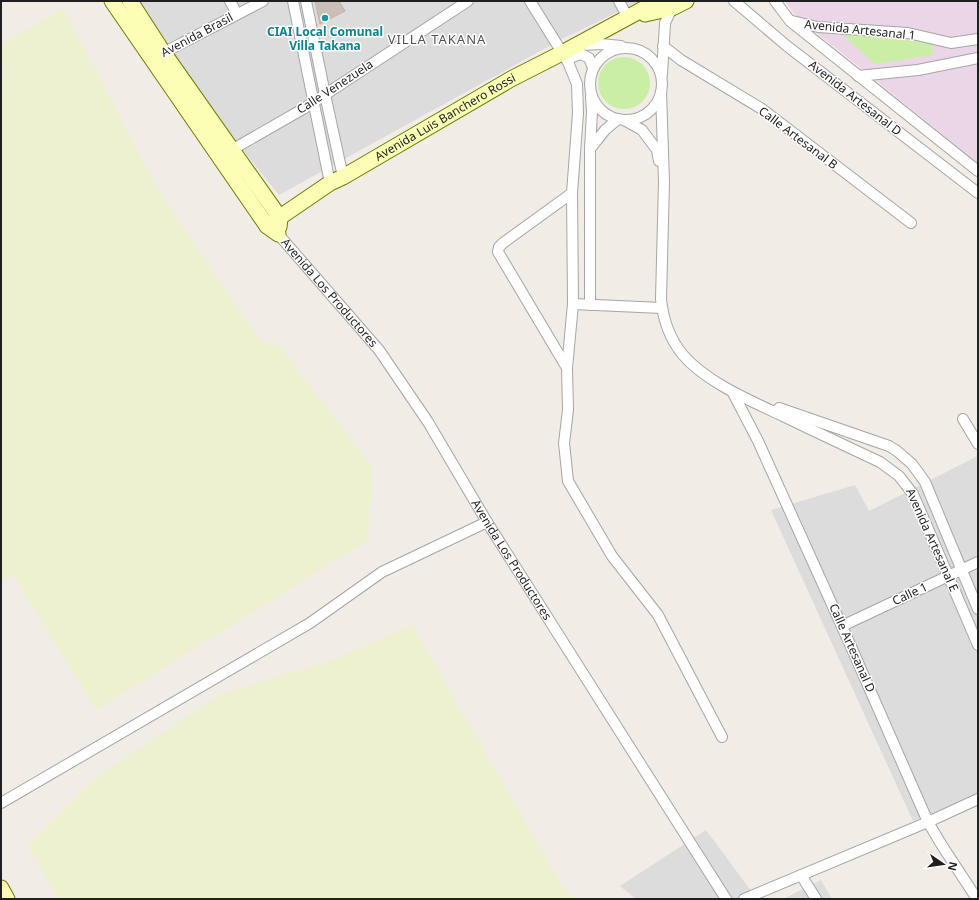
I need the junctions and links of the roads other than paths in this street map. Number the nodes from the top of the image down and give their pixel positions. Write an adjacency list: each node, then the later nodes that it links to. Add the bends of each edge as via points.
1 (112, 1): 23 (street, Avenida Los Productores)
2 (130, 1): 23 (street, Avenida Los Productores)
3 (230, 1): 15 (street)
4 (263, 1): 15 (street, Avenida Brasil)
5 (293, 1): 34 (street)
6 (306, 1): 33 (street)
7 (468, 1): 33 (street, Calle Venezuela)
8 (530, 1): 24 (street)
9 (619, 1): 16 (street)
10 (658, 1): 16 (street, Avenida Luis Banchero Rossi)
11 (686, 1): 14 (street, Avenida Luis Banchero Rossi)
12 (734, 1): 42 (street, Avenida Artesanal D, via 787,46)
13 (775, 1): 17 (street, Avenida Artesanal D)
14 (671, 4): 16 (street, Avenida Luis Banchero Rossi); 20 (street, via 665,23)
15 (237, 14): 23 (street, Avenida Brasil)
16 (622, 21): 19 (street); 22 (street, Avenida Luis Banchero Rossi)
17 (790, 21): 18 (street, Avenida Artesanal 1, via 818,28 908,33 951,43); 29 (street, Avenida Artesanal D)
18 (978, 39)
19 (601, 44): 21 (street); 22 (street); 28 (street)
20 (663, 46): 26 (street, Calle Artesanal B); 27 (street)
21 (627, 47): 28 (street, via 609,52); 30 (street, via 647,54 660,70)
22 (579, 50): 24 (street, Avenida Luis Banchero Rossi); 28 (street)
23 (158, 56): 37 (street, Avenida Los Productores)
24 (565, 58): 39 (street, Avenida Luis Banchero Rossi, via 511,78); 41 (street, via 577,84 578,113)
25 (978, 58): 29 (street, via 918,70)
26 (681, 60): 27 (street); 43 (street, Calle Artesanal B, via 762,110)
27 (663, 62): 30 (street)
28 (594, 66): 31 (street)
29 (858, 76): 38 (street, Avenida Artesanal D)
30 (662, 80): 32 (street)
31 (590, 91): 35 (street, via 600,109 608,116); 36 (street)
32 (662, 92): 35 (street, via 652,110 644,116); 40 (street)
33 (325, 94): 34 (street, Calle Venezuela); 39 (street)
34 (313, 102): 37 (street, Calle Venezuela); 39 (street)
35 (621, 120): 36 (street, via 605,130); 40 (street, via 642,130 657,150)
36 (590, 149): 46 (street)
37 (226, 153): 44 (street, Avenida Los Productores)
38 (978, 171)
39 (337, 180): 44 (street, Avenida Luis Banchero Rossi)
40 (664, 182): 47 (street, Avenida Artesanal E, via 660,290)
41 (572, 193): 45 (street); 48 (street, via 503,243 498,252)
42 (978, 193)
43 (911, 223)
44 (275, 226): 52 (street, Avenida Los Productores, via 379,350 428,422)
45 (573, 304): 46 (street); 48 (street)
46 (590, 305): 47 (street)
47 (662, 308): 49 (street, Avenida Artesanal E, via 671,337 690,363)
48 (567, 368): 59 (street, via 568,410 564,443 568,481 612,556 658,615)
49 (733, 393): 54 (street, Avenida Artesanal E, via 880,442 897,451 912,464 925,482); 55 (street, Avenida Artesanal E, via 874,459 890,469 913,494); 57 (street, Calle Artesanal D, via 758,441)
50 (963, 419): 51 (street)
51 (978, 444)
52 (487, 522): 61 (street, via 382,572 310,623); 66 (street, Avenida Los Productores)
53 (978, 562): 54 (street, Calle 1)
54 (961, 570): 55 (street, Calle 1); 56 (street, Avenida Artesanal E)
55 (948, 576): 57 (street, Calle 1); 58 (street, Avenida Artesanal E)
56 (978, 609)
57 (842, 626): 62 (street, Calle Artesanal D)
58 (978, 645)
59 (722, 737)
60 (978, 799): 62 (street)
61 (1, 803)
62 (928, 822): 63 (street); 69 (street, Calle Artesanal D)
63 (801, 875): 67 (street); 68 (street)
64 (1, 888): 65 (street)
65 (7, 899)
66 (726, 899)
67 (744, 899)
68 (816, 899)
69 (977, 899)

